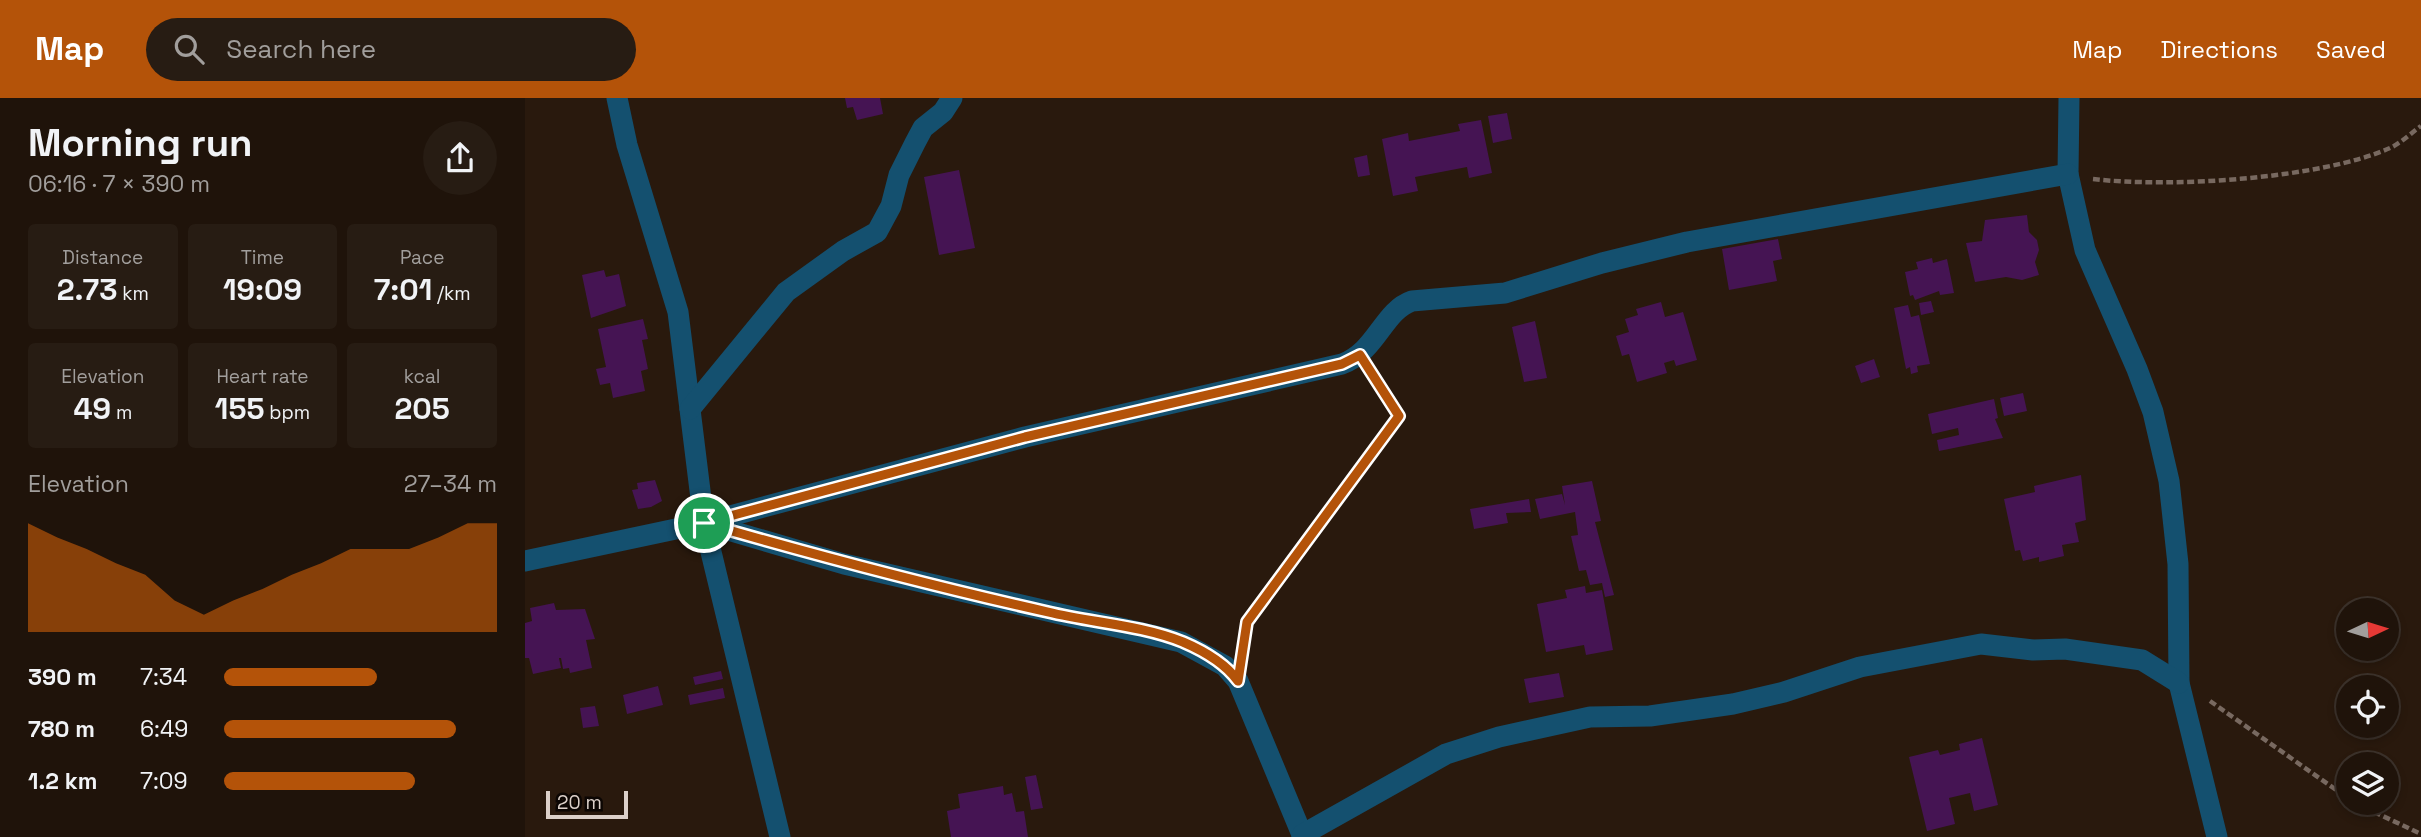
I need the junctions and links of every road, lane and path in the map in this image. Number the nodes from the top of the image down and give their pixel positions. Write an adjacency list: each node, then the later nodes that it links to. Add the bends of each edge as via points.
1 (617, 98): 7 (street, via 678,312)
2 (952, 98): 7 (street, via 923,128 877,232 786,292)
3 (2069, 98): 5 (street)
4 (2421, 126): 5 (path, via 2391,147 2319,169 2150,182)
5 (2068, 174): 6 (street, via 1687,242 1505,293 1412,300 1399,307); 11 (street, via 2085,250 2137,369 2163,454 2177,552)
6 (1360, 355): 8 (street, via 1342,364 1025,437); 10 (path, via 1399,416 1247,622)
7 (690, 410): 8 (street)
8 (704, 523): 9 (street); 10 (street, via 844,564 1049,613 1151,632 1195,648 1225,666); 16 (street)
9 (525, 561)
10 (1238, 681): 15 (street)
11 (2179, 683): 12 (path); 15 (street, via 2142,660 1981,644 1860,667 1733,704 1650,716 1590,717 1499,737 1445,754); 17 (street)
12 (2336, 790)
13 (2381, 815): 14 (path)
14 (2421, 834)
15 (1302, 836)
16 (780, 837)
17 (2217, 837)

